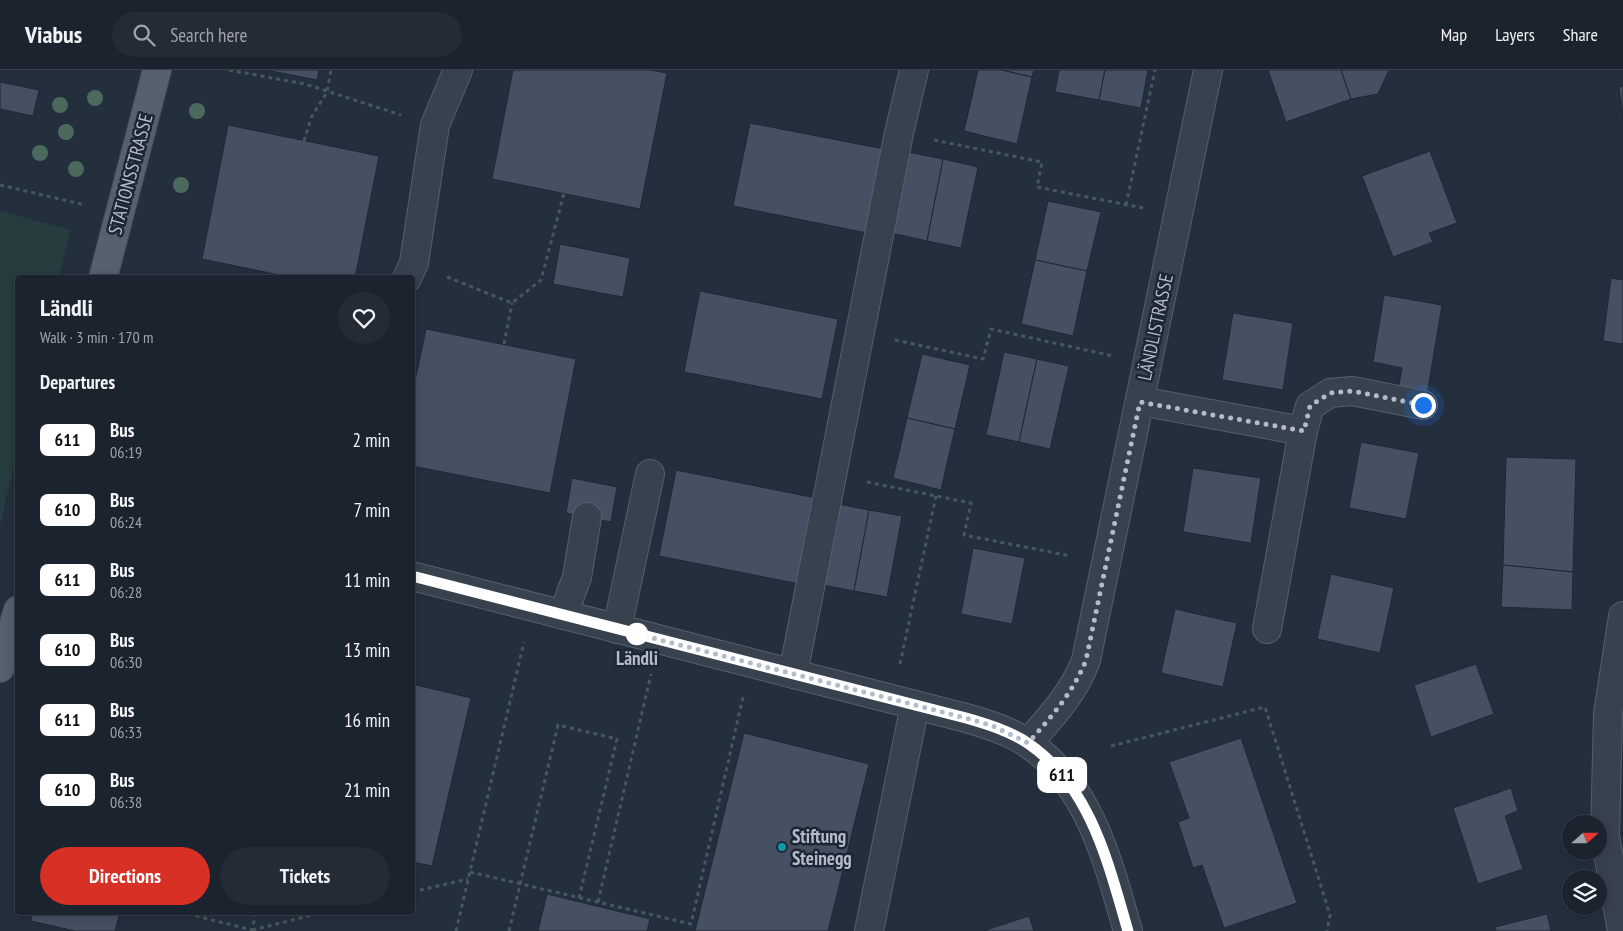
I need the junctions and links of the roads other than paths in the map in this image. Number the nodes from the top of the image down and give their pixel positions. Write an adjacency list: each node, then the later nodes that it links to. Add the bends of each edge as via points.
1 (157, 70): 6 (main road, STATIONSSTRASSE)
2 (458, 70): 5 (street, via 435,125)
3 (914, 70): 19 (street)
4 (1208, 70): 7 (street, LÄNDLISTRASSE)
5 (410, 270)
6 (104, 275)
7 (1140, 402): 9 (street); 21 (street, LÄNDLISTRASSE, via 1091,642 1080,678)
8 (1423, 405): 9 (street, via 1352,391 1330,393 1310,406)
9 (1304, 431): 17 (street)
10 (650, 474): 16 (street)
11 (587, 517): 13 (street, via 577,577)
12 (415, 577): 13 (street)
13 (563, 615): 16 (street)
14 (1623, 616): 24 (street, via 1608,714 1605,836)
15 (15, 620): 18 (main road)
16 (617, 629): 19 (street)
17 (1267, 630)
18 (0, 668)
19 (793, 674): 20 (street)
20 (904, 702): 21 (street, via 993,726); 22 (street)
21 (1028, 743): 23 (street, via 1047,759 1077,794 1108,864)
22 (869, 931)
23 (1128, 931)
24 (1622, 931)

